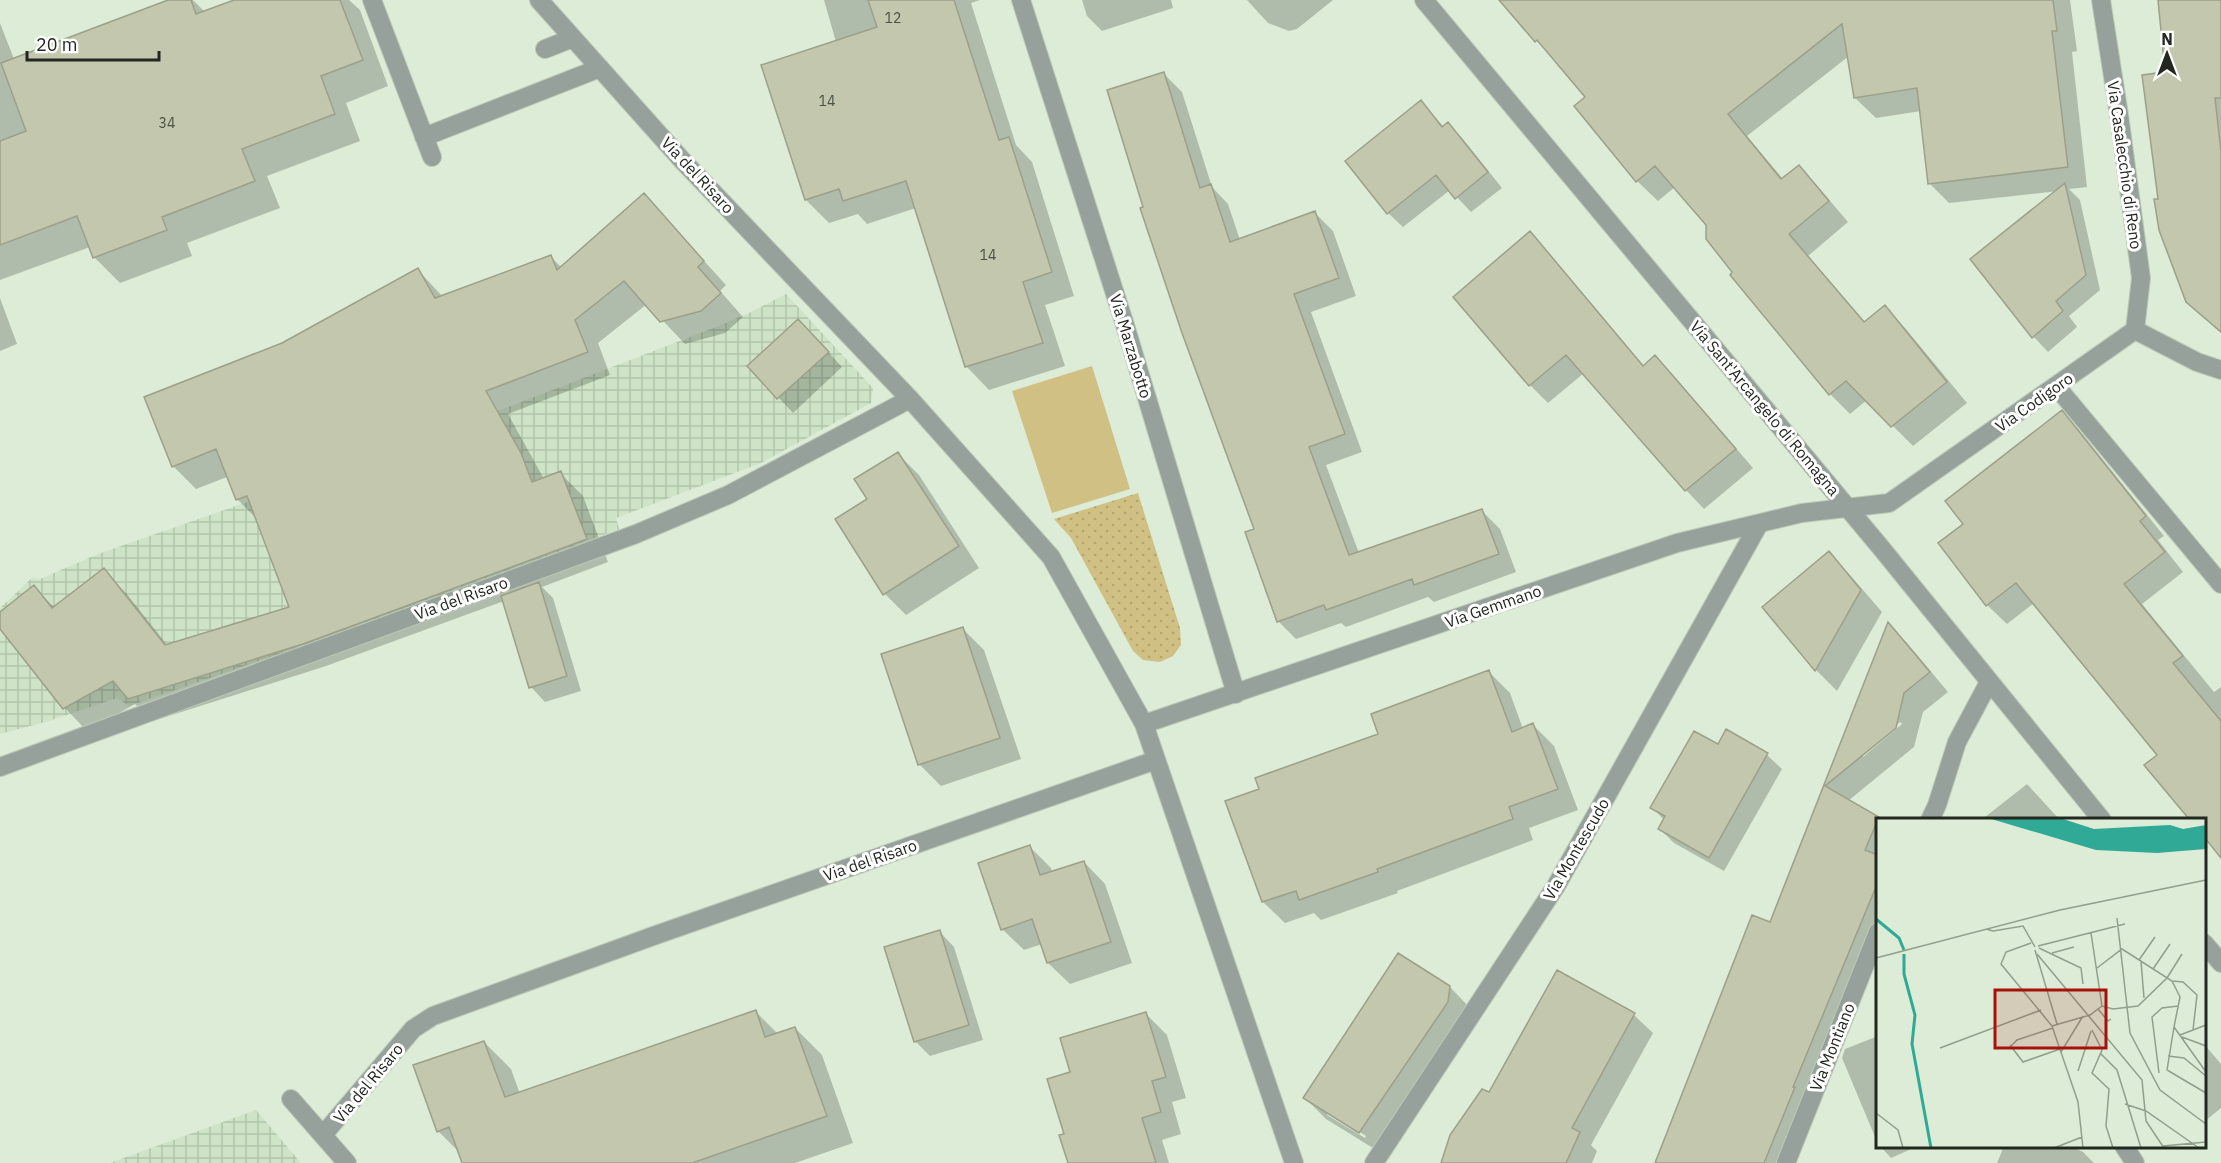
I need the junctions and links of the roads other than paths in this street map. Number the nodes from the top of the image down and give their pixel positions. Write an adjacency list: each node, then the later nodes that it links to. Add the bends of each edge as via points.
1 (372, 0): 9 (street)
2 (539, 0): 6 (street, Via del Risaro)
3 (1021, 0): 19 (street, Via Marzabotto, via 1125,325)
4 (1424, 0): 15 (street, Via Sant'Arcangelo di Romagna)
5 (2101, 0): 11 (street, Via Casalecchio di Reno, via 2141,278)
6 (573, 38): 7 (street); 8 (street, Via del Risaro)
7 (545, 49)
8 (600, 68): 9 (street); 14 (street, Via del Risaro, via 681,159)
9 (424, 136): 10 (street)
10 (432, 157)
11 (2135, 330): 12 (street); 13 (street, Via Codigoro)
12 (2221, 370)
13 (2056, 386): 15 (street, Via Codigoro, via 1889,503); 17 (street)
14 (910, 399): 20 (street, Via del Risaro, via 1051,557); 22 (street, Via del Risaro, via 728,495 636,534)
15 (1847, 507): 16 (street, Via Gemmano); 18 (street, Via Sant'Arcangelo di Romagna)
16 (1759, 524): 19 (street, Via Gemmano, via 1677,543); 33 (street, Via Montescudo, via 1556,886)
17 (2221, 584)
18 (1989, 682): 23 (street, via 1957,742); 24 (street, Via Sant'Arcangelo di Romagna)
19 (1236, 694): 20 (street, Via Gemmano)
20 (1144, 724): 21 (street, Via del Risaro)
21 (1156, 760): 29 (street, Via del Risaro, via 433,1016 413,1029); 32 (street, Via del Risaro)
22 (0, 767)
23 (1935, 815)
24 (2101, 818)
25 (1876, 937): 34 (street, Via Montiano)
26 (2206, 944): 27 (street)
27 (2221, 963)
28 (291, 1099): 29 (street, Via del Risaro)
29 (323, 1135): 31 (street, Via del Risaro)
30 (2125, 1148): 35 (street)
31 (347, 1163)
32 (1294, 1163)
33 (1374, 1163)
34 (1786, 1163)
35 (2135, 1163)

